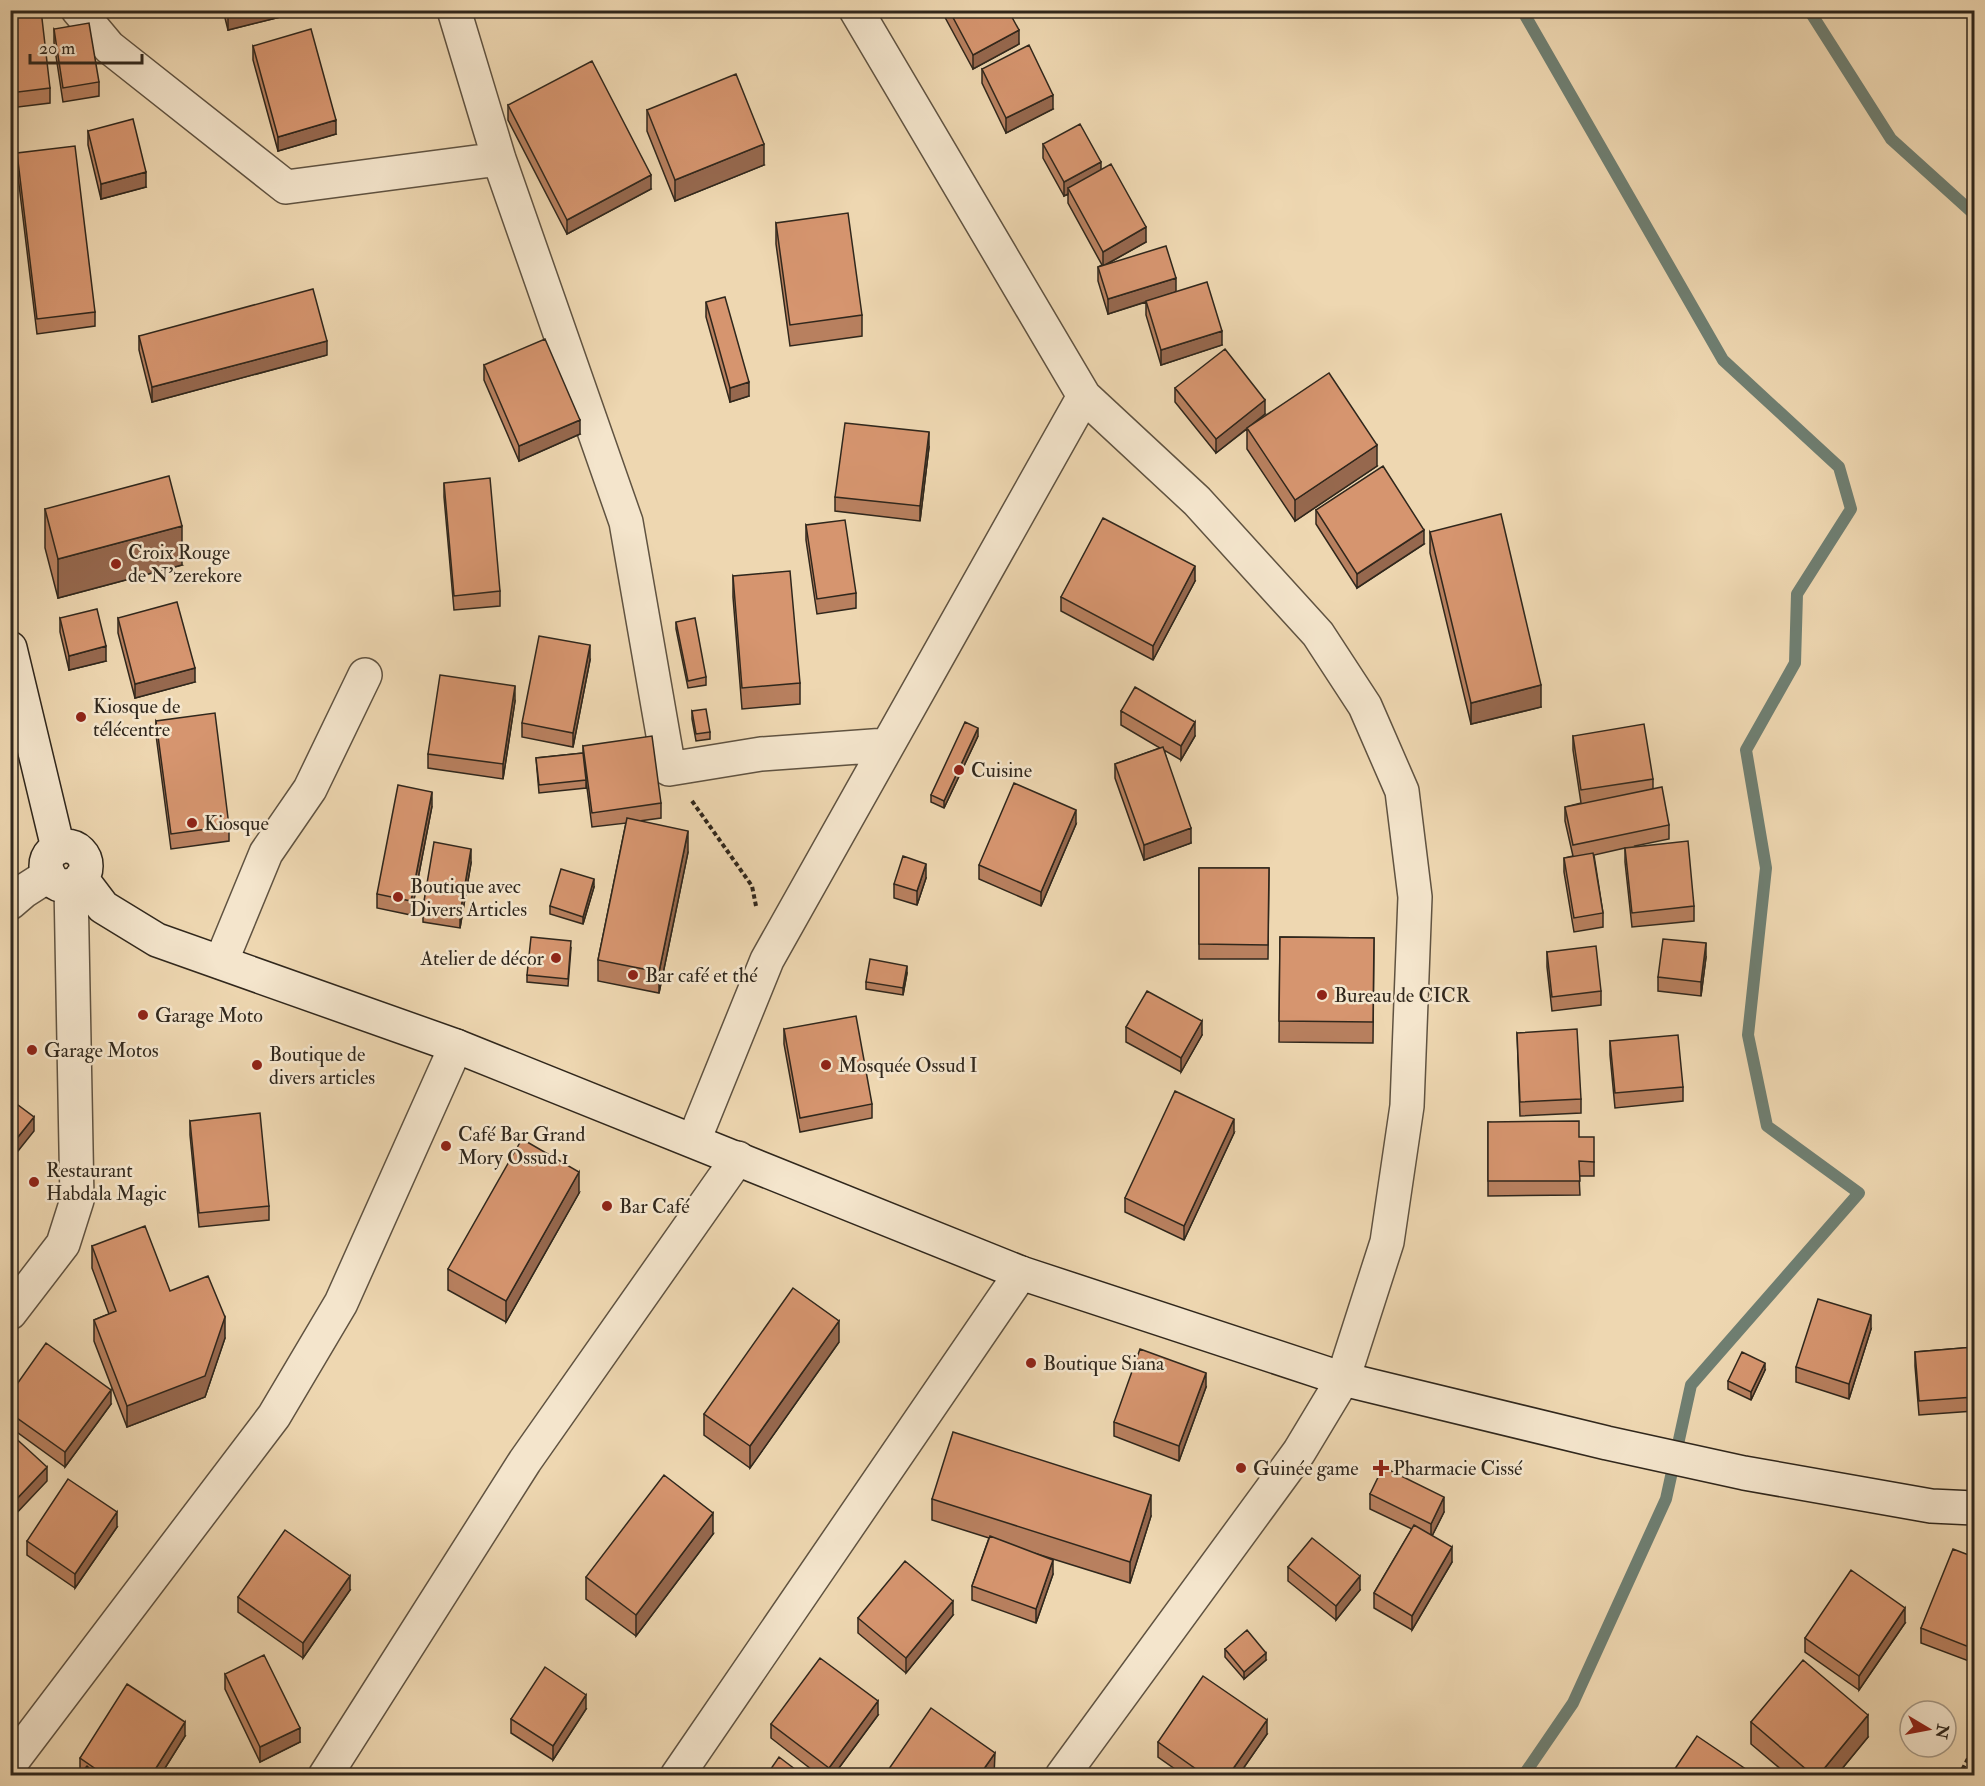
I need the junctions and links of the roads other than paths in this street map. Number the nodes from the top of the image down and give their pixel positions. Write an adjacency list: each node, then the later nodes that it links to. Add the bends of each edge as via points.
1 (78, 10): 4 (street, via 109,47 286,187)
2 (454, 10): 4 (street)
3 (856, 10): 5 (street)
4 (499, 159): 8 (street, via 626,522 669,769 761,754)
5 (1084, 396): 8 (street); 17 (street, via 1197,501 1318,634 1365,706 1402,791 1415,897 1407,1106 1387,1242)
6 (11, 654): 9 (street)
7 (365, 675): 11 (street, via 310,789 267,853)
8 (886, 745): 13 (street, via 767,960)
9 (65, 872): 10 (street, via 24,891); 11 (street, via 103,907 157,939); 16 (street, via 77,1200 63,1244)
10 (10, 903)
11 (221, 962): 12 (street)
12 (456, 1046): 13 (street); 19 (street, via 341,1304 274,1416)
13 (694, 1140): 14 (street)
14 (738, 1158): 15 (street); 20 (street, via 525,1461)
15 (1021, 1273): 17 (street); 21 (street)
16 (10, 1313)
17 (1343, 1379): 18 (street, via 1744,1473 1931,1506); 22 (street, via 1299,1452)
18 (1974, 1508)
19 (10, 1764)
20 (325, 1776)
21 (677, 1776)
22 (1062, 1776)

